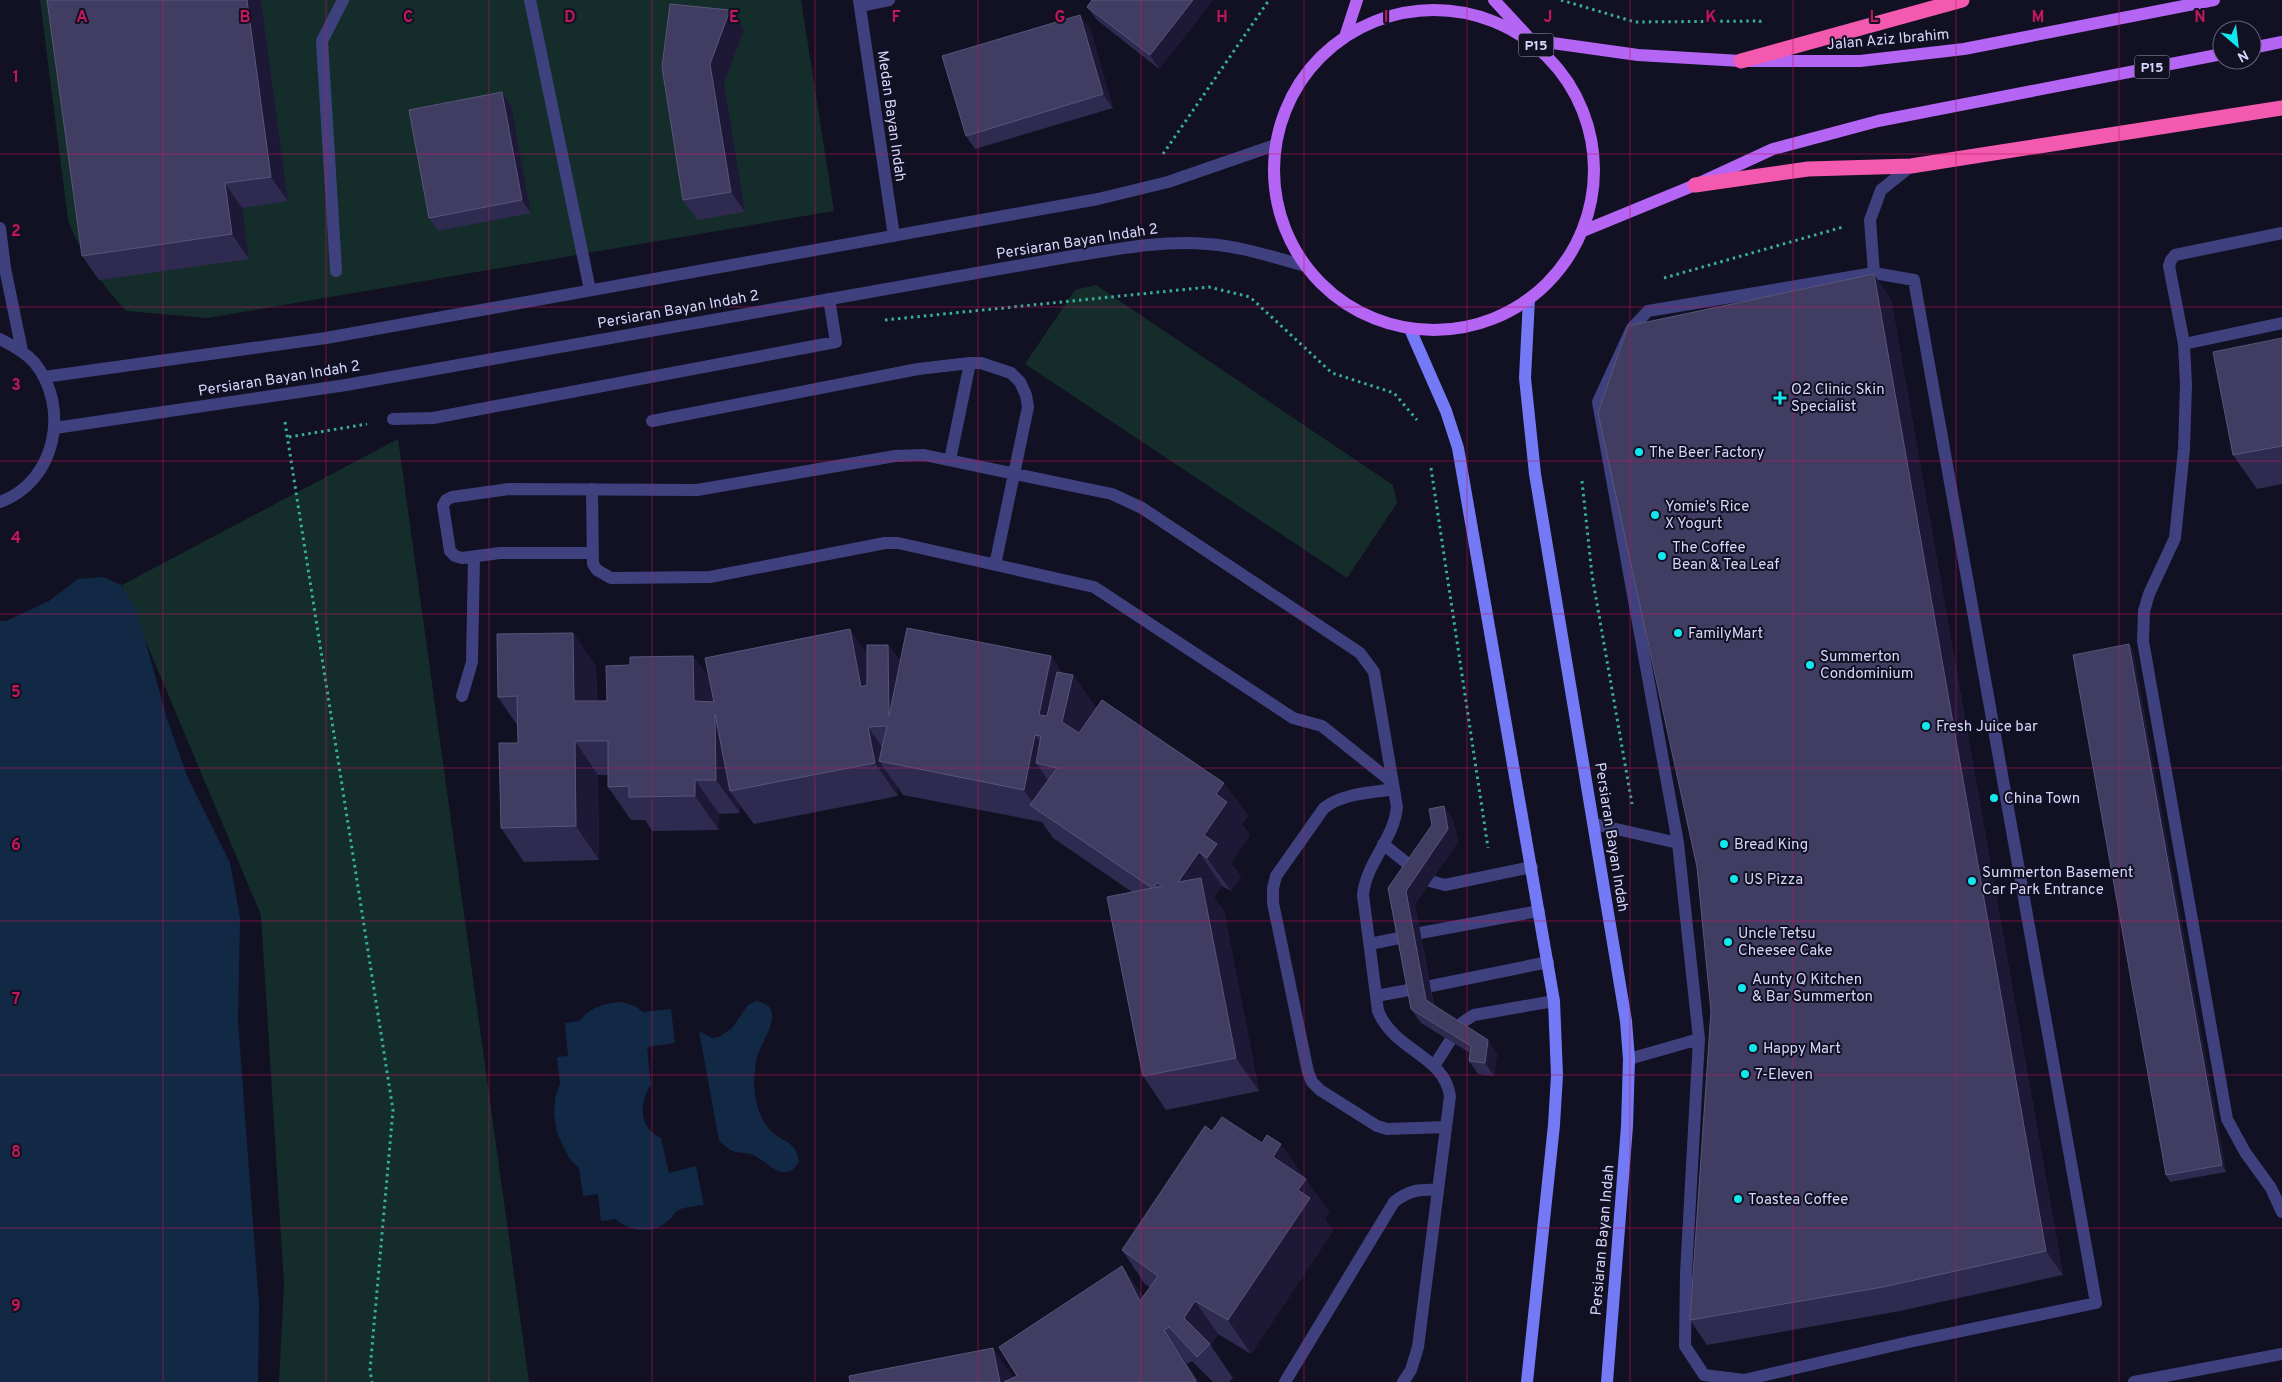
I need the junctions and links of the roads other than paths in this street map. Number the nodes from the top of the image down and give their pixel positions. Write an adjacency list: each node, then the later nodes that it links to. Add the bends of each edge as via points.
1 (343, 0): 24 (street, via 322,41)
2 (530, 0): 26 (street)
3 (889, 0): 8 (street)
4 (1357, 0): 9 (main road)
5 (1494, 0): 10 (main road)
6 (1962, 0): 14 (highway)
7 (2214, 0): 14 (main road, Jalan Aziz Ibrahim / P15, via 1964,49 1860,61)
8 (859, 3): 22 (street, Medan Bayan Indah)
9 (1345, 37): 10 (main road, P15, via 1390,16 1439,9 1487,18); 16 (main road, P15, via 1312,66 1288,103)
10 (1531, 40): 14 (main road, Jalan Aziz Ibrahim / P15, via 1638,54); 20 (main road, P15, via 1568,79 1590,126 1595,179)
11 (2282, 42): 12 (main road)
12 (2262, 46)
13 (2212, 56): 18 (main road, P15, via 1878,121 1773,149)
14 (1741, 61)
15 (2282, 108): 17 (highway)
16 (1275, 145): 22 (street, via 1168,182 1098,199); 23 (main road, P15, via 1274,187 1282,220)
17 (1911, 166): 18 (highway, via 1808,169); 25 (street, via 1881,190 1870,220)
18 (1695, 185): 20 (main road, P15)
19 (0, 228): 33 (street)
20 (1583, 231): 28 (main road, P15, via 1561,268)
21 (2282, 233): 32 (street, via 2175,255 2170,266)
22 (894, 236): 26 (street)
23 (1305, 266): 27 (street, Persiaran Bayan Indah 2, via 1208,244 1154,244); 30 (main road, P15, via 1334,296 1370,317)
24 (336, 271)
25 (1874, 273): 49 (street, via 1648,311 1632,328 1598,402); 64 (street, via 1914,280 2096,1304 1744,1380 1704,1375 1685,1346)
26 (590, 290): 35 (street, via 326,338)
27 (828, 299): 36 (street, via 836,342 433,418); 38 (street, Persiaran Bayan Indah 2, via 346,385)
28 (1529, 299): 30 (main road, P15, via 1492,319 1452,329); 48 (street, Persiaran Bayan Indah, via 1525,378 1535,474)
29 (2282, 323): 32 (street)
30 (1410, 328): 51 (street, via 1446,411 1458,448)
31 (0, 338): 33 (street)
32 (2184, 344): 70 (street, via 2184,449 2175,538 2144,610 2143,641 2227,1118 2245,1152 2272,1188)
33 (22, 350): 35 (street)
34 (970, 363): 37 (street, via 918,369); 39 (street); 40 (street, via 981,363 1011,373 1026,395 1028,407)
35 (44, 377): 38 (street, via 54,402)
36 (392, 419)
37 (652, 421)
38 (55, 428): 42 (street, via 48,456 33,480)
39 (950, 460): 40 (street); 41 (street, via 924,455 895,456 697,490)
40 (1014, 474): 45 (street); 47 (street, via 1112,494 1142,508 1360,653 1374,672)
41 (592, 489): 43 (street); 44 (street, via 508,489 446,500 443,506 450,551 462,558)
42 (0, 502)
43 (592, 553): 44 (street); 45 (street, via 597,570 610,578 710,577 885,543 898,543)
44 (474, 557): 46 (street, via 472,662)
45 (995, 565): 47 (street, via 1104,592 1293,718 1322,726)
46 (462, 696)
47 (1393, 785): 50 (street, via 1396,816); 68 (street, via 1343,797 1324,808 1276,876 1273,903 1312,1082 1377,1126 1387,1129)
48 (1594, 824): 49 (street); 66 (street, Persiaran Bayan Indah)
49 (1678, 842): 64 (street)
50 (1383, 844): 52 (street); 57 (street, via 1364,885)
51 (1532, 867): 53 (street, via 1445,885); 54 (street)
52 (1418, 872)
53 (1430, 881)
54 (1539, 910): 55 (street); 58 (street)
55 (1420, 933)
56 (1404, 937): 57 (street)
57 (1370, 944): 61 (street)
58 (1548, 962): 59 (street); 62 (street)
59 (1431, 986)
60 (1414, 989): 61 (street)
61 (1376, 996): 67 (street, via 1378,1011 1393,1036)
62 (1554, 1001): 63 (street, via 1474,1015); 74 (street, via 1557,1075 1554,1125)
63 (1459, 1028)
64 (1699, 1039): 66 (street)
65 (1450, 1041): 67 (street)
66 (1630, 1060): 75 (street, Persiaran Bayan Indah, via 1628,1126)
67 (1434, 1066): 68 (street, via 1448,1084 1450,1096)
68 (1446, 1126): 69 (street)
69 (1438, 1190): 72 (street, via 1418,1189 1394,1202); 73 (street, via 1418,1347 1411,1370)
70 (2282, 1212)
71 (2282, 1354): 76 (street)
72 (1285, 1382)
73 (1402, 1382)
74 (1527, 1382)
75 (1607, 1382)
76 (2134, 1382)

